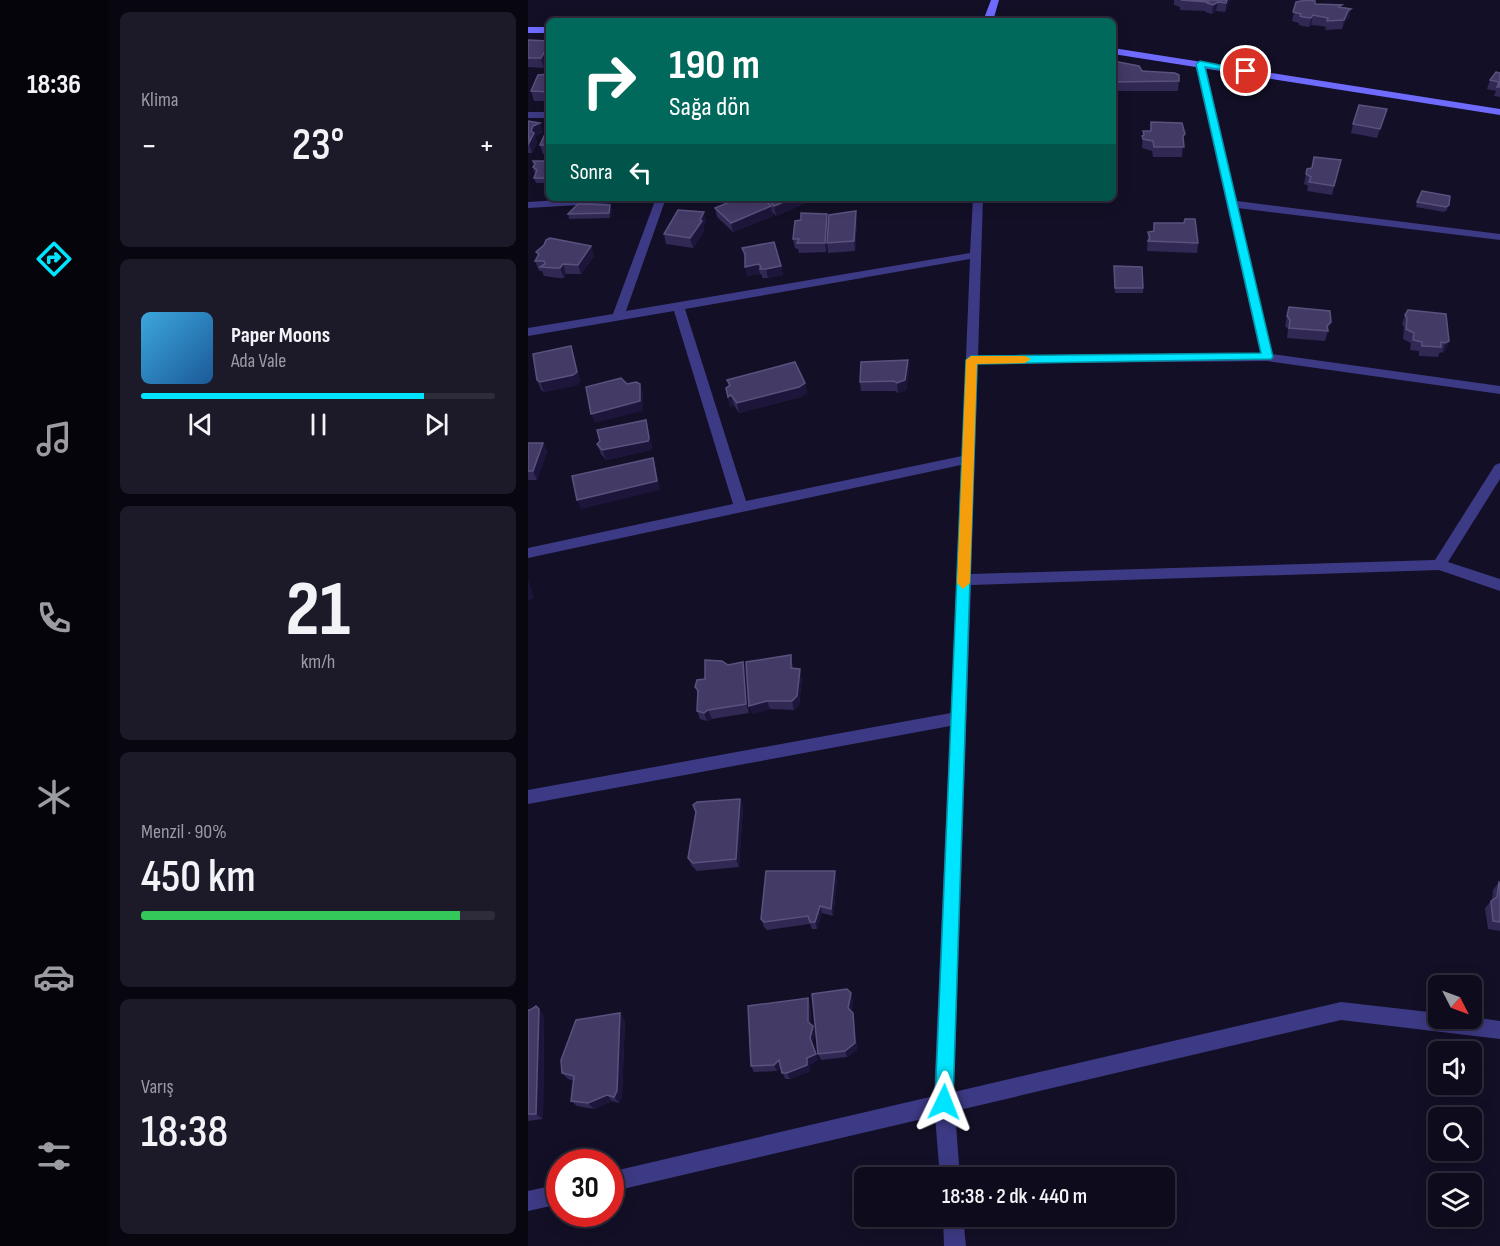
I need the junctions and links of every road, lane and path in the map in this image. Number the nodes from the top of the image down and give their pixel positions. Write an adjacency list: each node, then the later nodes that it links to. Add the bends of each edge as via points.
1 (994, 0): 2 (street)
2 (989, 18)
3 (528, 30): 4 (street)
4 (546, 30)
5 (1116, 51): 6 (street)
6 (1200, 64): 7 (street); 13 (street)
7 (1500, 112)
8 (528, 115): 9 (street)
9 (546, 115)
10 (596, 201): 14 (street)
11 (661, 201): 18 (street)
12 (978, 201): 16 (street)
13 (1232, 204): 15 (street); 20 (street)
14 (528, 205)
15 (1500, 237)
16 (976, 255): 17 (street); 21 (street)
17 (679, 307): 18 (street); 25 (street)
18 (618, 317): 19 (street)
19 (528, 332)
20 (1268, 357): 21 (street); 22 (street)
21 (971, 360): 23 (street)
22 (1500, 390)
23 (968, 459): 25 (street); 28 (street)
24 (1500, 468): 27 (street)
25 (741, 508): 26 (street)
26 (528, 554)
27 (1439, 565): 28 (street); 29 (street)
28 (963, 580): 30 (street)
29 (1500, 585)
30 (958, 718): 31 (street); 33 (street)
31 (528, 797)
32 (1500, 1030): 33 (street, via 1341,1011)
33 (944, 1102): 34 (street); 35 (street)
34 (949, 1167)
35 (624, 1179)
36 (546, 1197): 37 (street)
37 (528, 1201)
38 (954, 1227): 39 (street)
39 (955, 1246)

